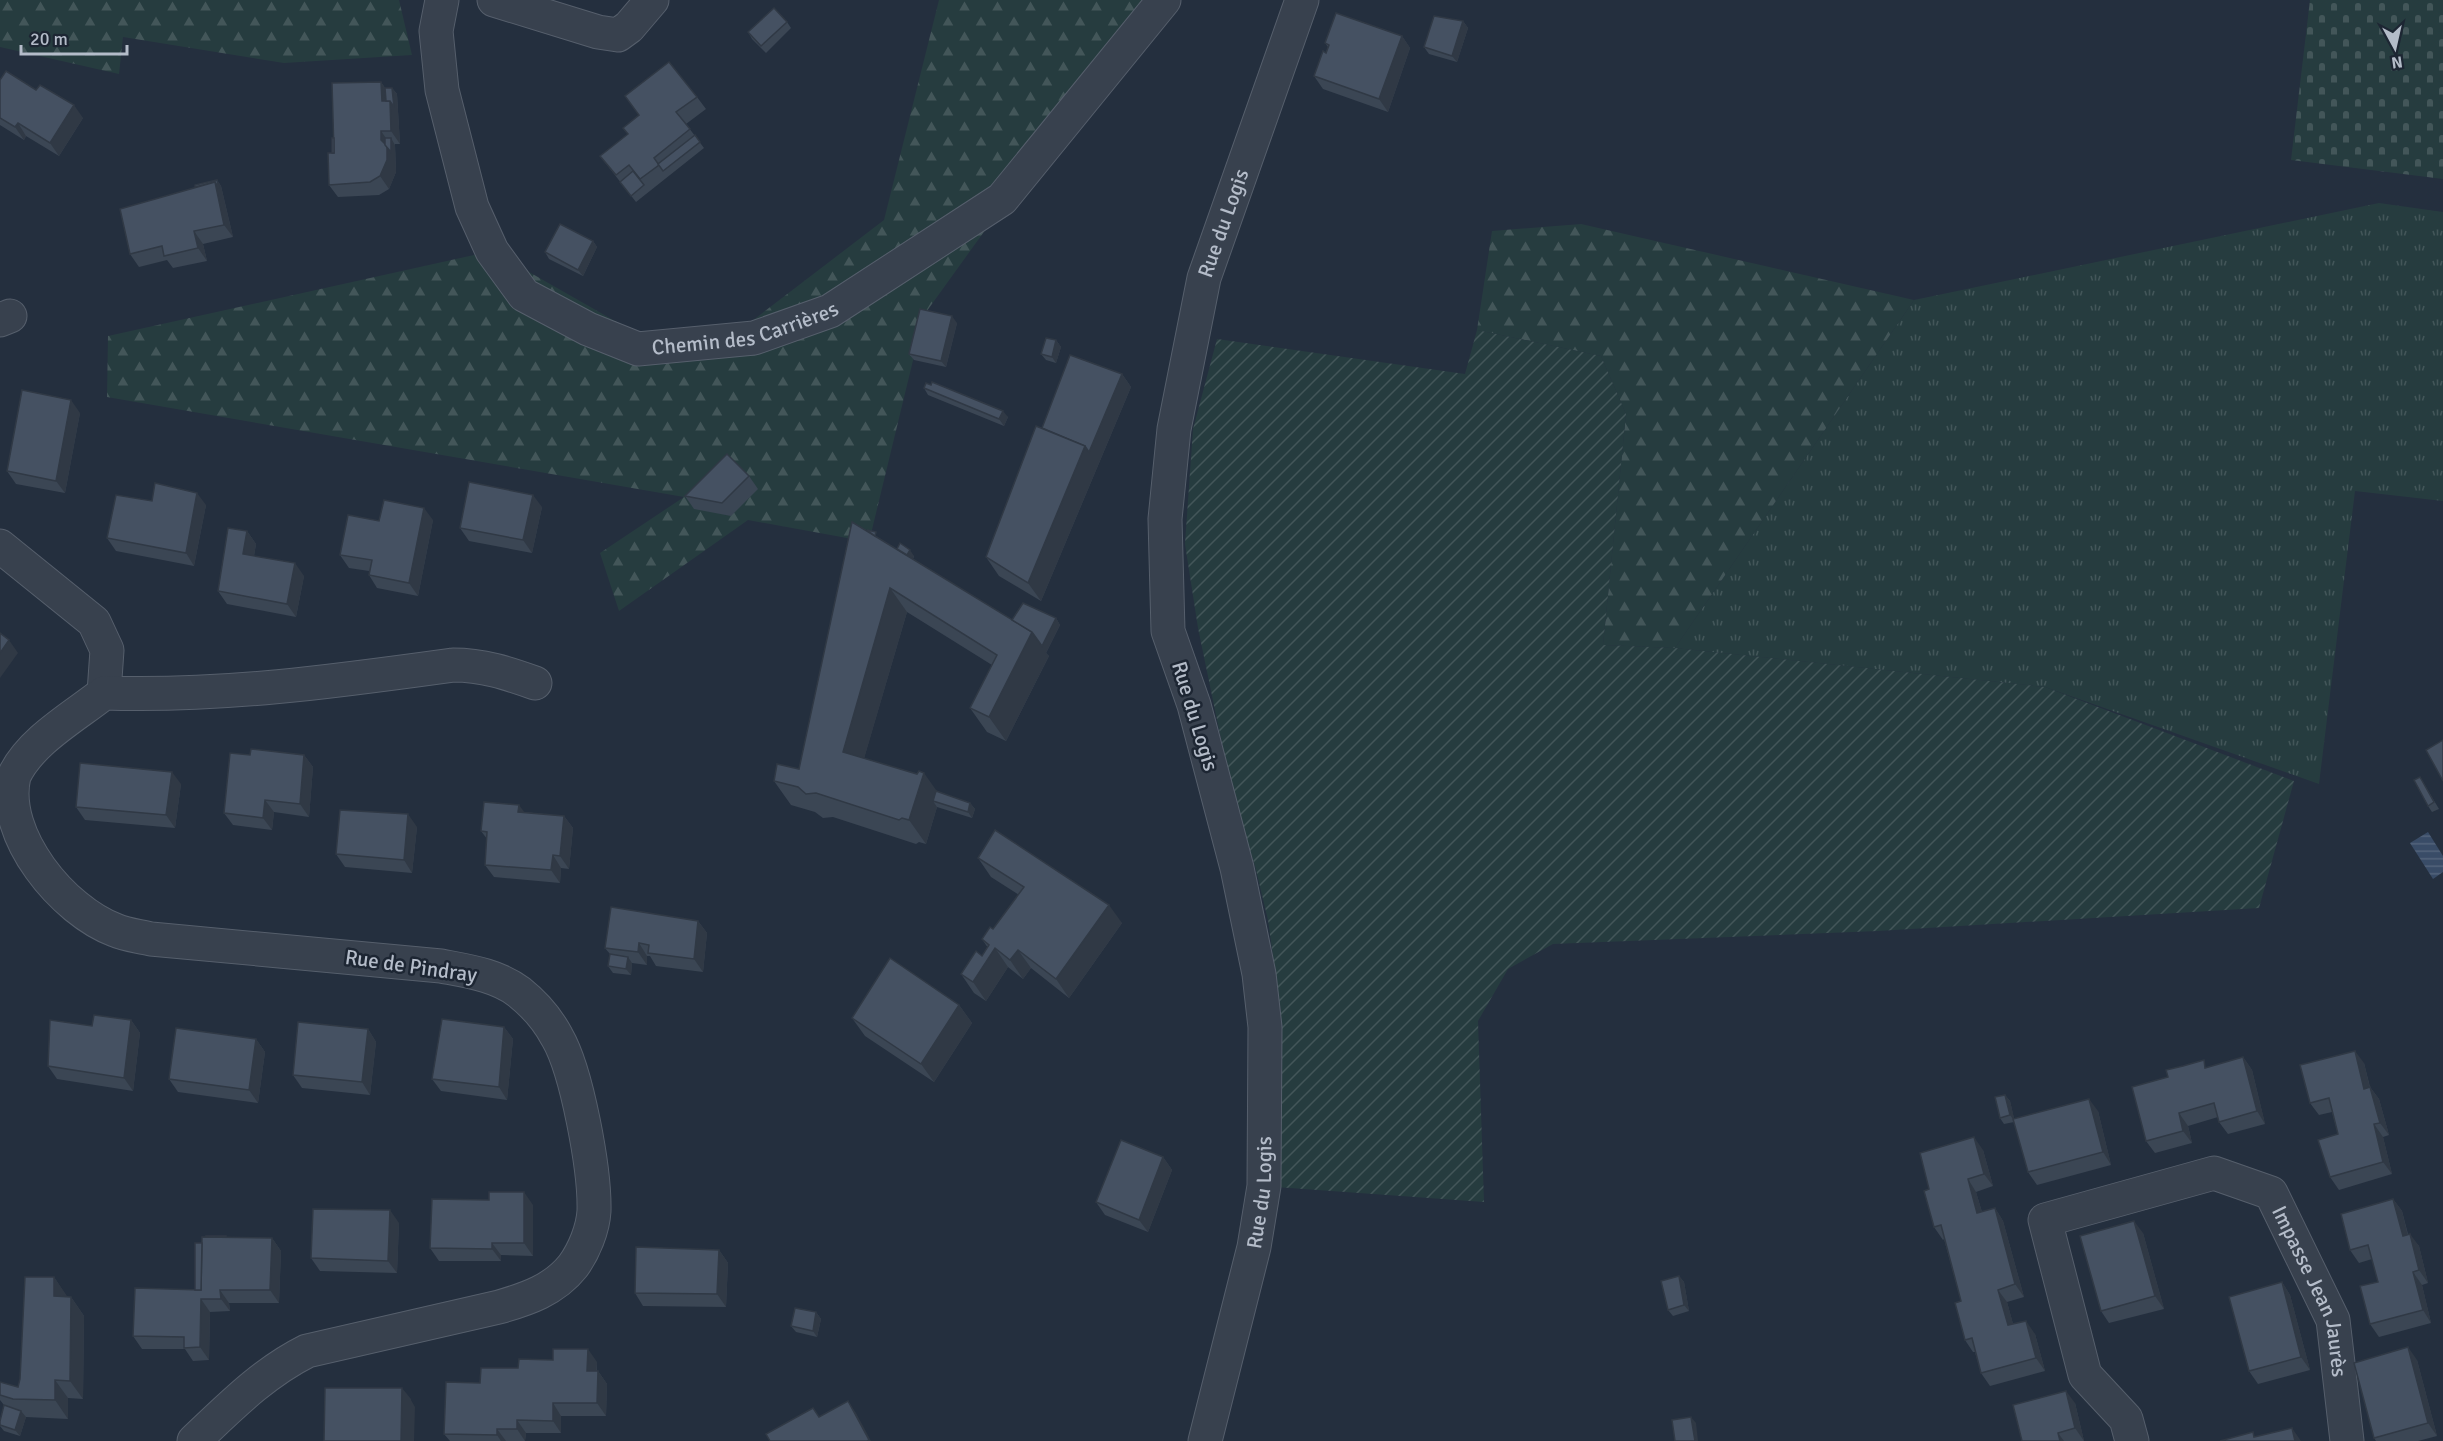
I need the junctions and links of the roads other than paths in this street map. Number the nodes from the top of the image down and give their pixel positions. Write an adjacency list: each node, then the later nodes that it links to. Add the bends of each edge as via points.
1 (442, 0): 4 (street, Chemin des Carrières, via 436,31 442,90 472,207 492,251 524,295 588,329 638,349 754,338 830,311 1002,199)
2 (495, 0): 3 (street, via 598,32 618,34)
3 (652, 0)
4 (1164, 0)
5 (1302, 0): 10 (street, Rue du Logis, via 1204,278 1174,429 1165,519 1168,631 1194,705 1237,868 1259,974 1265,1027 1264,1185 1254,1247)
6 (0, 546): 8 (street, via 94,622 107,650)
7 (535, 683): 8 (street, via 476,665 453,665 317,684 174,695)
8 (104, 693): 9 (street, Rue de Pindray, via 27,756 14,777 11,817 18,843 56,891 114,930 151,939 441,966 485,975 517,990 538,1009 558,1037 574,1076 590,1171 594,1212 587,1241 574,1265 556,1284 499,1307 307,1351 280,1364)
9 (194, 1441)
10 (1205, 1441)
11 (2132, 1441): 12 (street, Impasse Jean Jaurès, via 2126,1419 2085,1375 2045,1220 2214,1173 2271,1193 2333,1320)
12 (2347, 1441)

